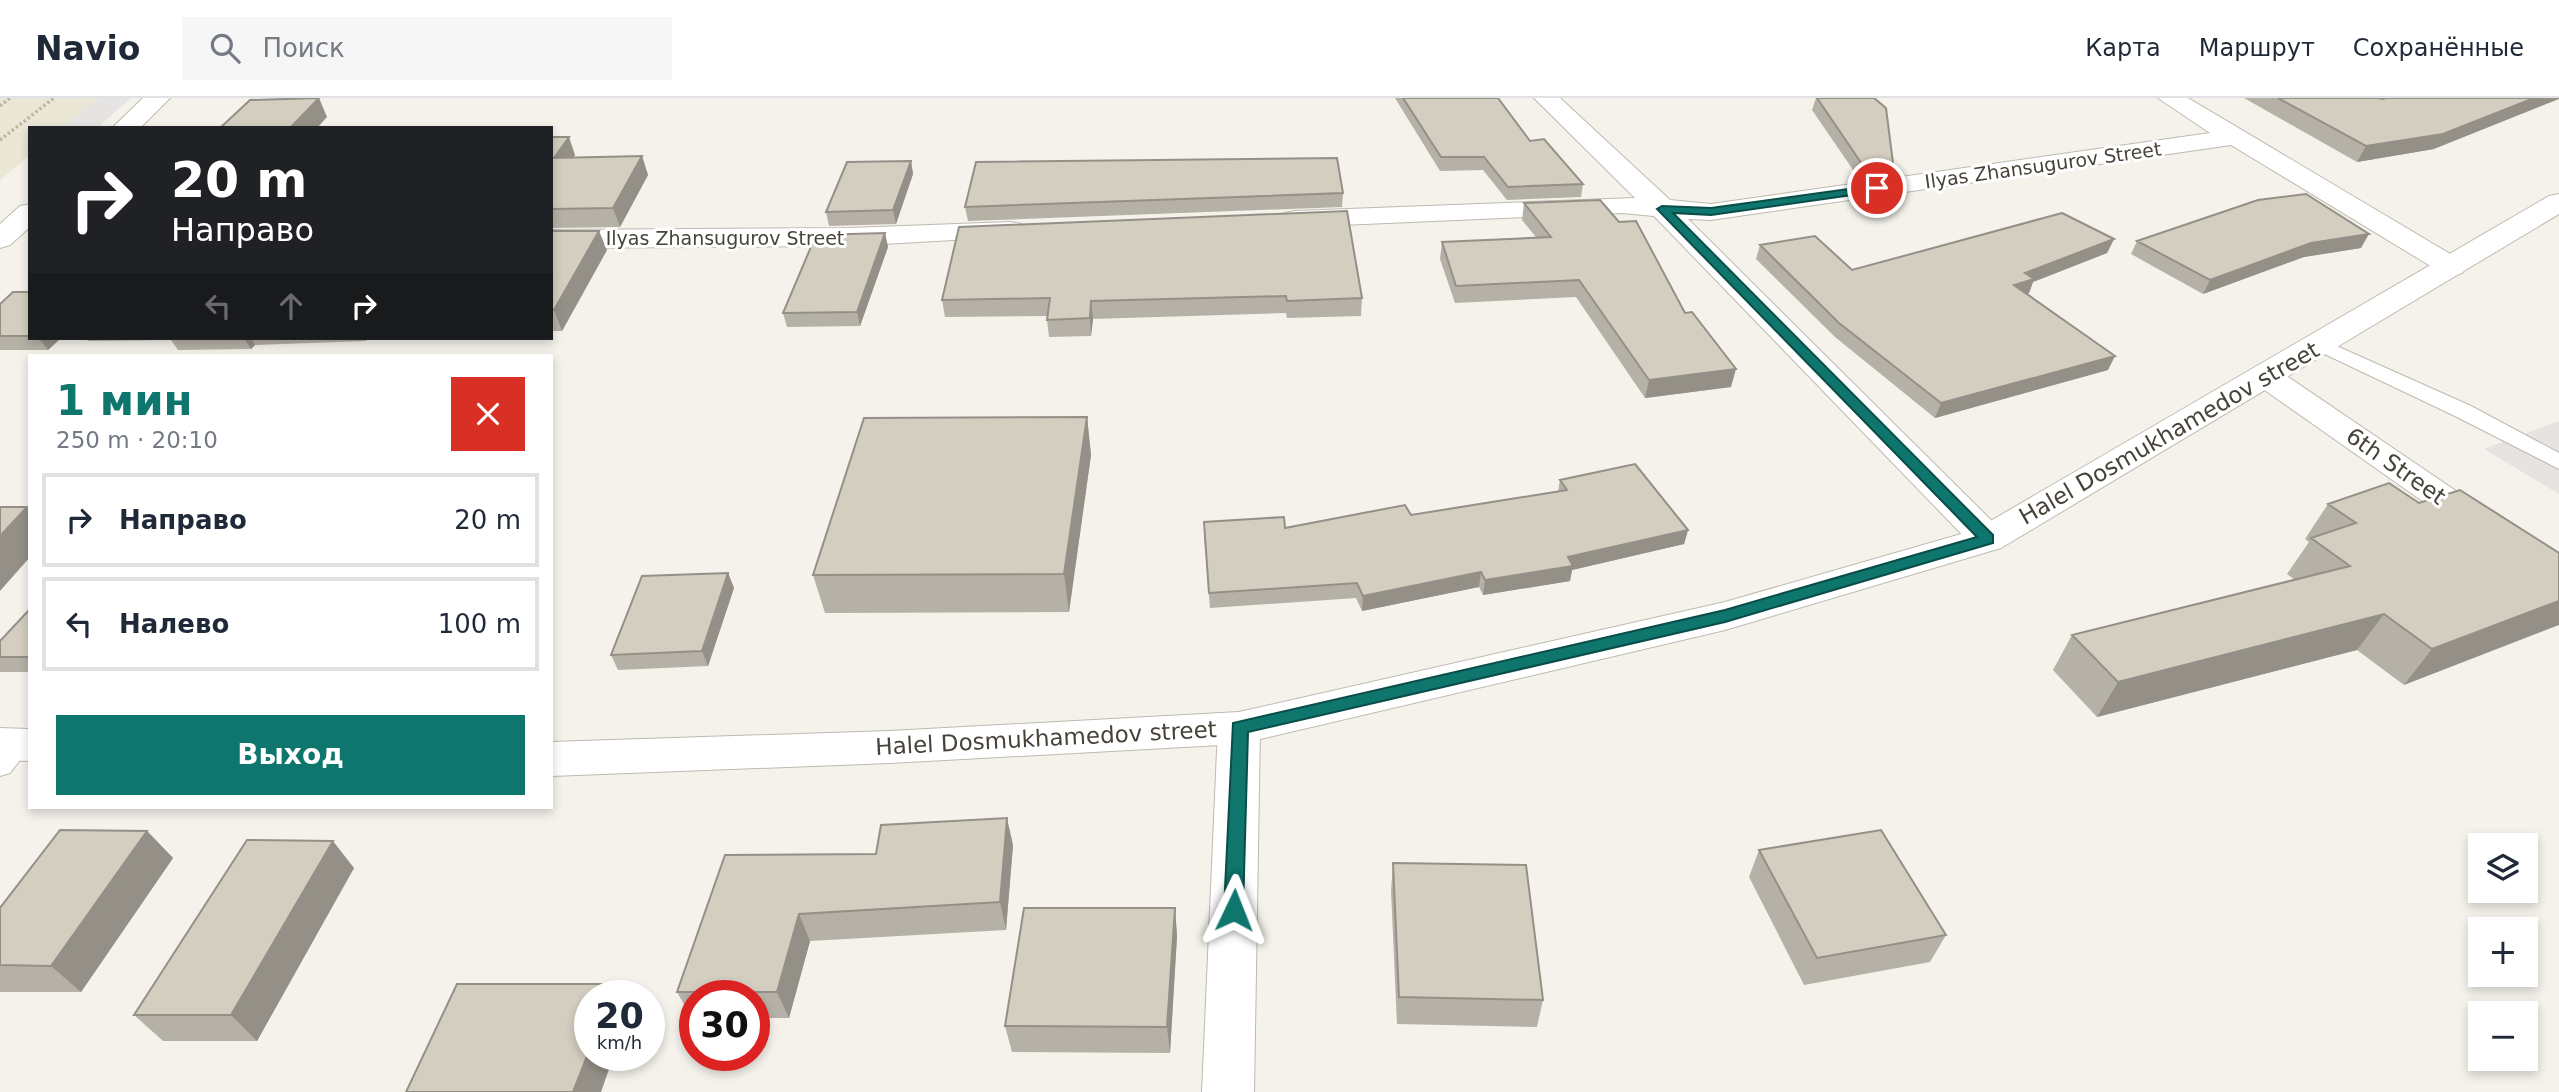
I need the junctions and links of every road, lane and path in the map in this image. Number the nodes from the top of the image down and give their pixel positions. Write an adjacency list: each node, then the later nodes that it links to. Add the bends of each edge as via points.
1 (10, 98): 6 (path)
2 (54, 98): 9 (path)
3 (158, 98): 7 (street)
4 (1546, 98): 11 (street)
5 (2170, 98): 8 (street)
6 (0, 106)
7 (127, 126)
8 (2236, 137): 11 (street, Ilyas Zhansugurov Street, via 1711,212); 18 (street)
9 (0, 140)
10 (2559, 202): 18 (street, Halel Dosmukhamedov street)
11 (1662, 209): 13 (street, Ilyas Zhansugurov Street, via 1622,205); 22 (street)
12 (28, 214): 16 (street)
13 (1263, 220)
14 (1042, 229): 15 (street, Ilyas Zhansugurov Street, via 849,237)
15 (553, 239)
16 (0, 241): 17 (street)
17 (28, 243)
18 (2452, 267): 19 (street, Halel Dosmukhamedov street)
19 (2321, 345): 20 (street, Halel Dosmukhamedov street); 21 (lane)
20 (2267, 377): 22 (street, Halel Dosmukhamedov street); 23 (street, 6th Street)
21 (2559, 462)
22 (1987, 539): 24 (street, Halel Dosmukhamedov street, via 1725,616)
23 (2559, 579)
24 (1239, 727): 25 (street, Halel Dosmukhamedov street, via 890,747); 26 (street)
25 (553, 759)
26 (1228, 1092)

